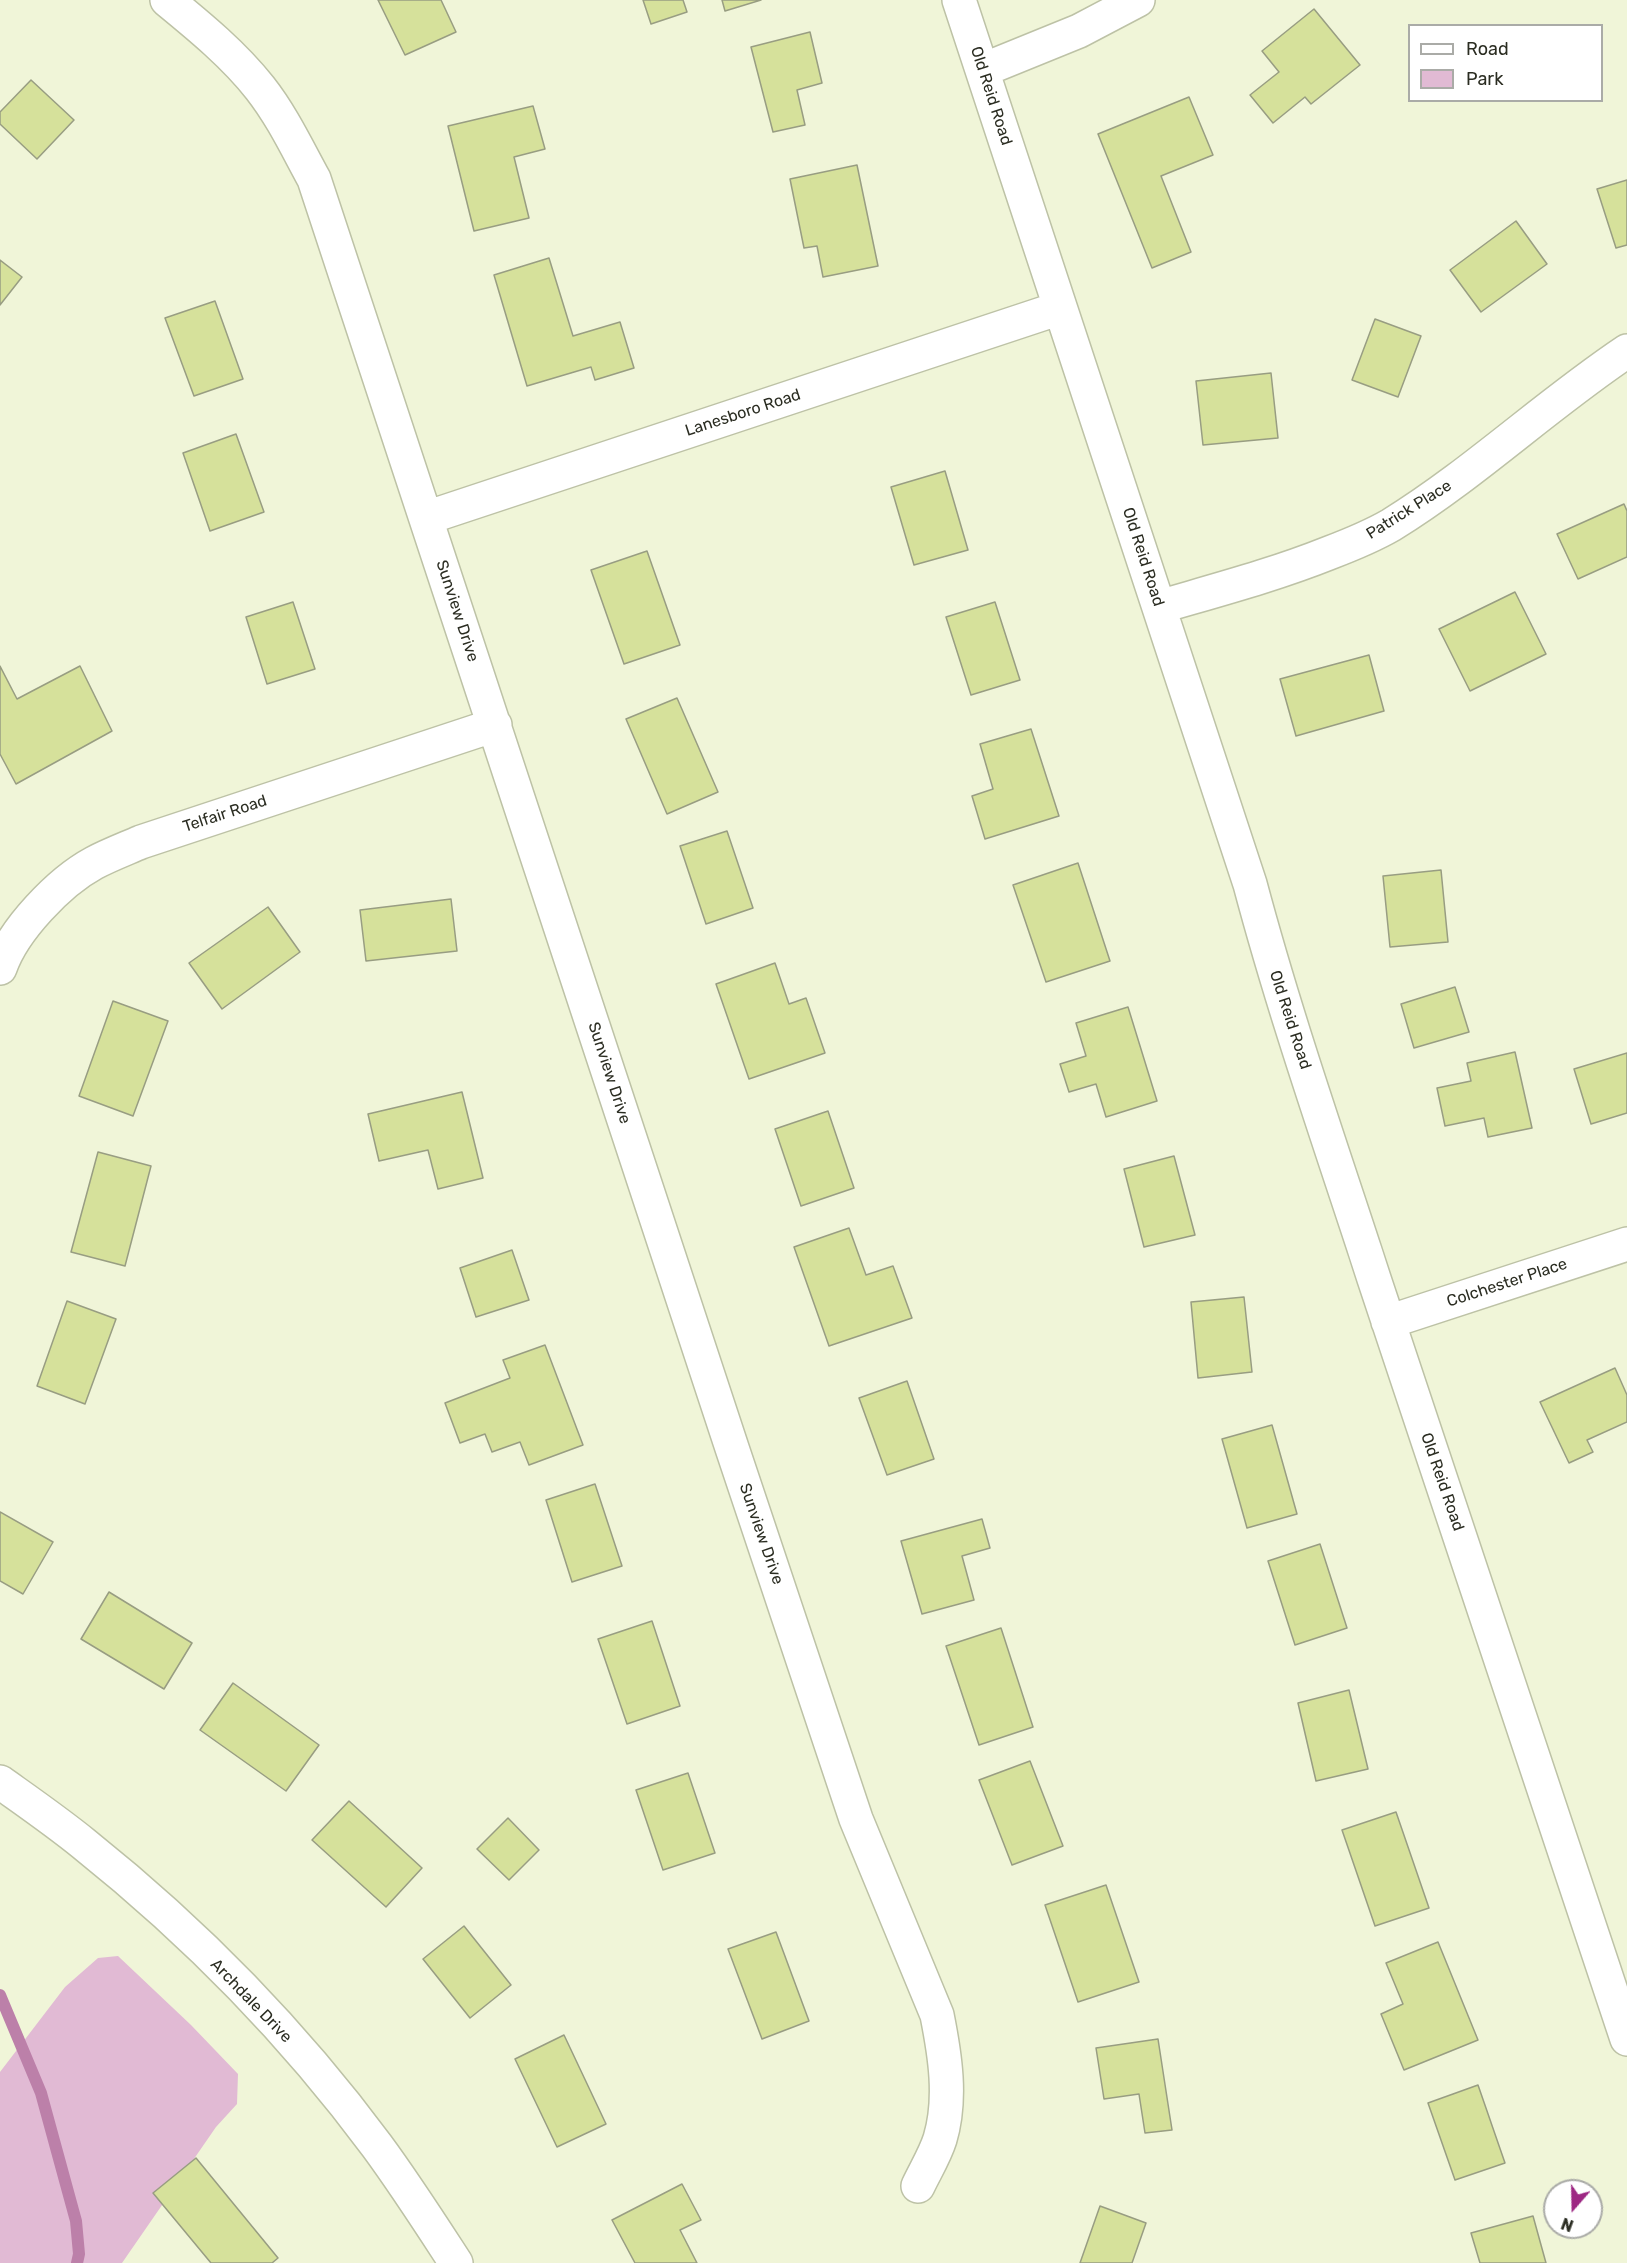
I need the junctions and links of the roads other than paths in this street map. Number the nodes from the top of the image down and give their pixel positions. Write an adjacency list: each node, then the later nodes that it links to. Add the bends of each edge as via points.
1 (167, 0): 7 (street, Sunview Drive, via 240,64 285,125 314,179)
2 (959, 0): 4 (street, Old Reid Road)
3 (1138, 0): 4 (street, via 1079,32)
4 (983, 70): 5 (street, Old Reid Road)
5 (1060, 308): 7 (street, Lanesboro Road); 8 (street, Old Reid Road)
6 (1627, 351): 8 (street, Patrick Place, via 1450,485 1390,525 1283,572)
7 (426, 518): 9 (street, Sunview Drive)
8 (1159, 607): 12 (street, Old Reid Road)
9 (495, 725): 10 (street, Telfair Road, via 141,842 93,864 32,916 14,940); 15 (street, Sunview Drive, via 856,1819 937,2014 947,2106 940,2140)
10 (0, 969)
11 (1627, 1244): 12 (street, Colchester Place)
12 (1388, 1323): 14 (street, Old Reid Road)
13 (0, 1782): 16 (street, Archdale Drive, via 83,1843 159,1907 253,2000 376,2145)
14 (1627, 2039)
15 (918, 2186)
16 (456, 2263)

